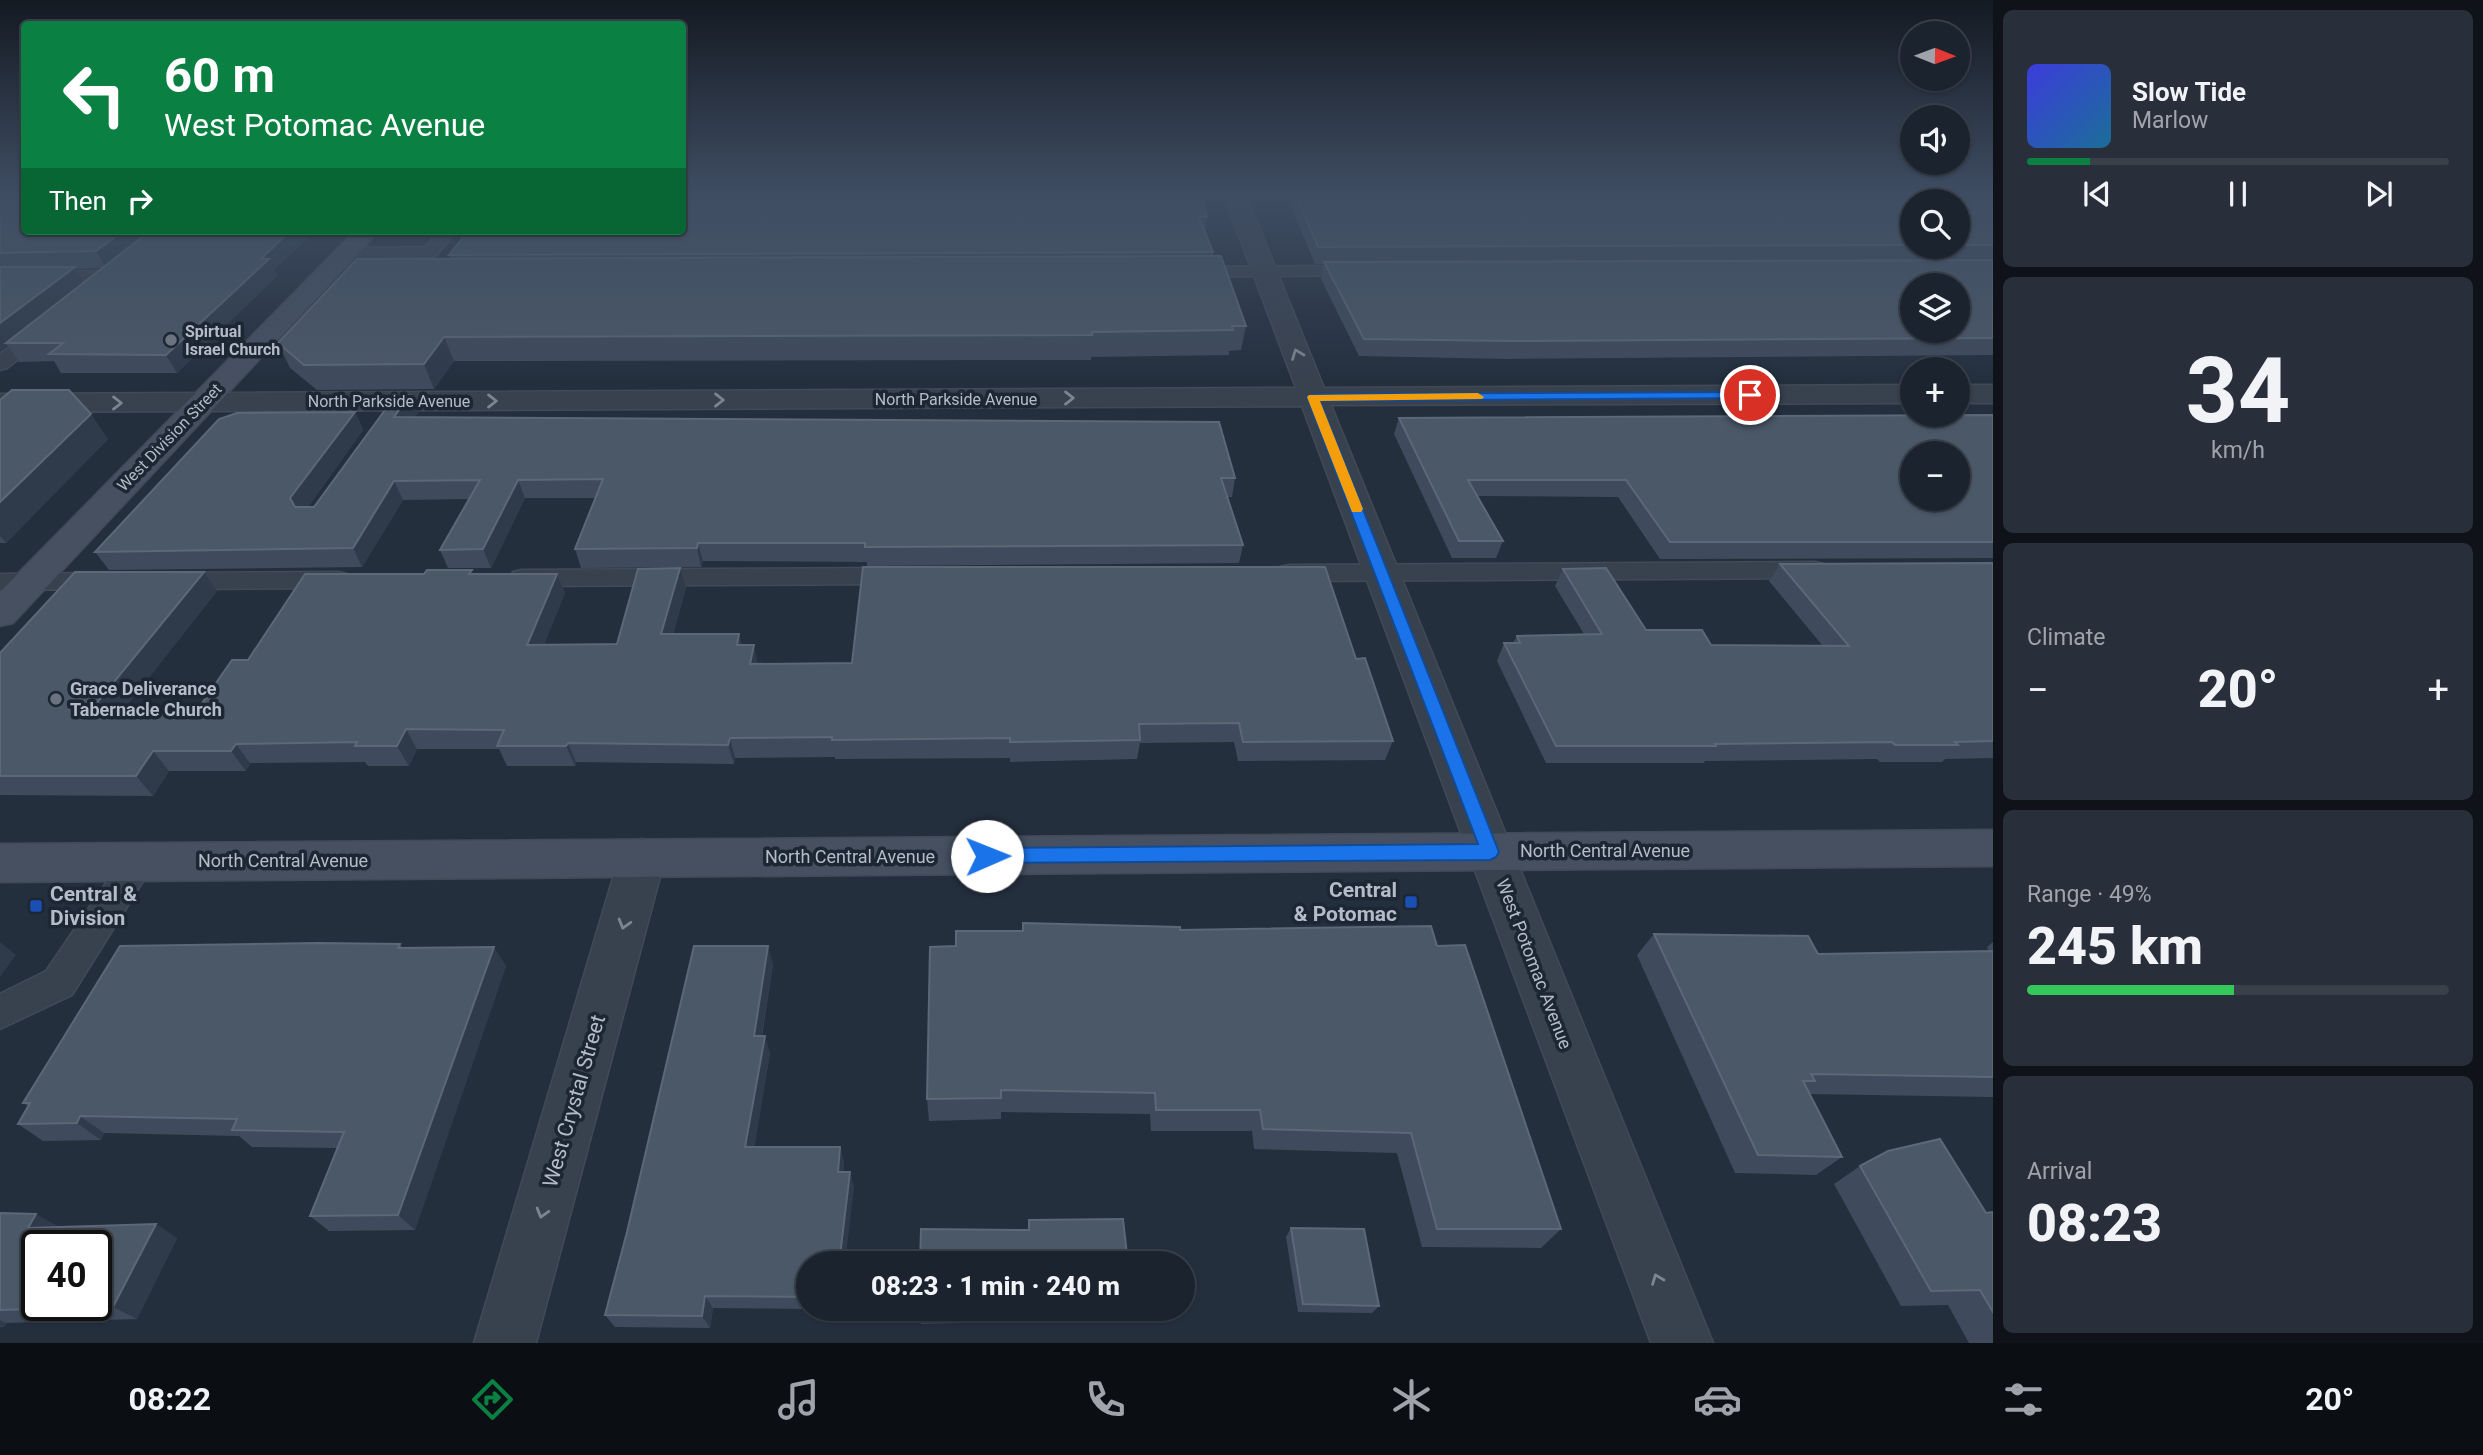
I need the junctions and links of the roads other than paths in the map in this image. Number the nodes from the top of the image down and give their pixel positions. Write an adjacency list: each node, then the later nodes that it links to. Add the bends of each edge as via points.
1 (349, 256): 5 (street, West Division Street)
2 (414, 256): 5 (lane)
3 (1258, 256): 8 (street, West Potomac Avenue)
4 (130, 261): 9 (lane)
5 (340, 268): 19 (street, West Division Street)
6 (1383, 271): 8 (lane)
7 (1175, 272): 8 (lane)
8 (1264, 272): 17 (street, West Potomac Avenue, one-way to 8)
9 (111, 276): 10 (lane); 11 (lane)
10 (0, 277)
11 (91, 292)
12 (60, 316): 13 (lane)
13 (0, 364)
14 (1900, 394): 17 (street, North Parkside Avenue)
15 (1970, 394): 16 (street)
16 (1993, 394)
17 (1313, 397): 18 (street, North Parkside Avenue, one-way to 17); 23 (street, West Potomac Avenue)
18 (398, 401): 19 (street, North Parkside Avenue); 21 (lane)
19 (203, 402): 20 (street, North Parkside Avenue, one-way to 19); 31 (street, West Division Street)
20 (0, 403)
21 (381, 425)
22 (1840, 570): 23 (lane)
23 (1381, 573): 24 (lane); 34 (street, West Potomac Avenue)
24 (1263, 574)
25 (916, 576): 26 (lane)
26 (499, 579)
27 (360, 580): 29 (lane)
28 (124, 581): 31 (lane)
29 (152, 581)
30 (0, 582): 31 (lane)
31 (31, 582): 32 (street, West Division Street)
32 (0, 614)
33 (1993, 848): 34 (street, North Central Avenue)
34 (1490, 852): 35 (street, North Central Avenue); 40 (street, West Potomac Avenue, one-way to 34)
35 (642, 858): 36 (street, North Central Avenue); 39 (street, West Crystal Street, one-way to 39)
36 (139, 862): 37 (street, North Central Avenue); 38 (lane, via 59,983)
37 (0, 863)
38 (0, 1012)
39 (505, 1343)
40 (1682, 1343)

